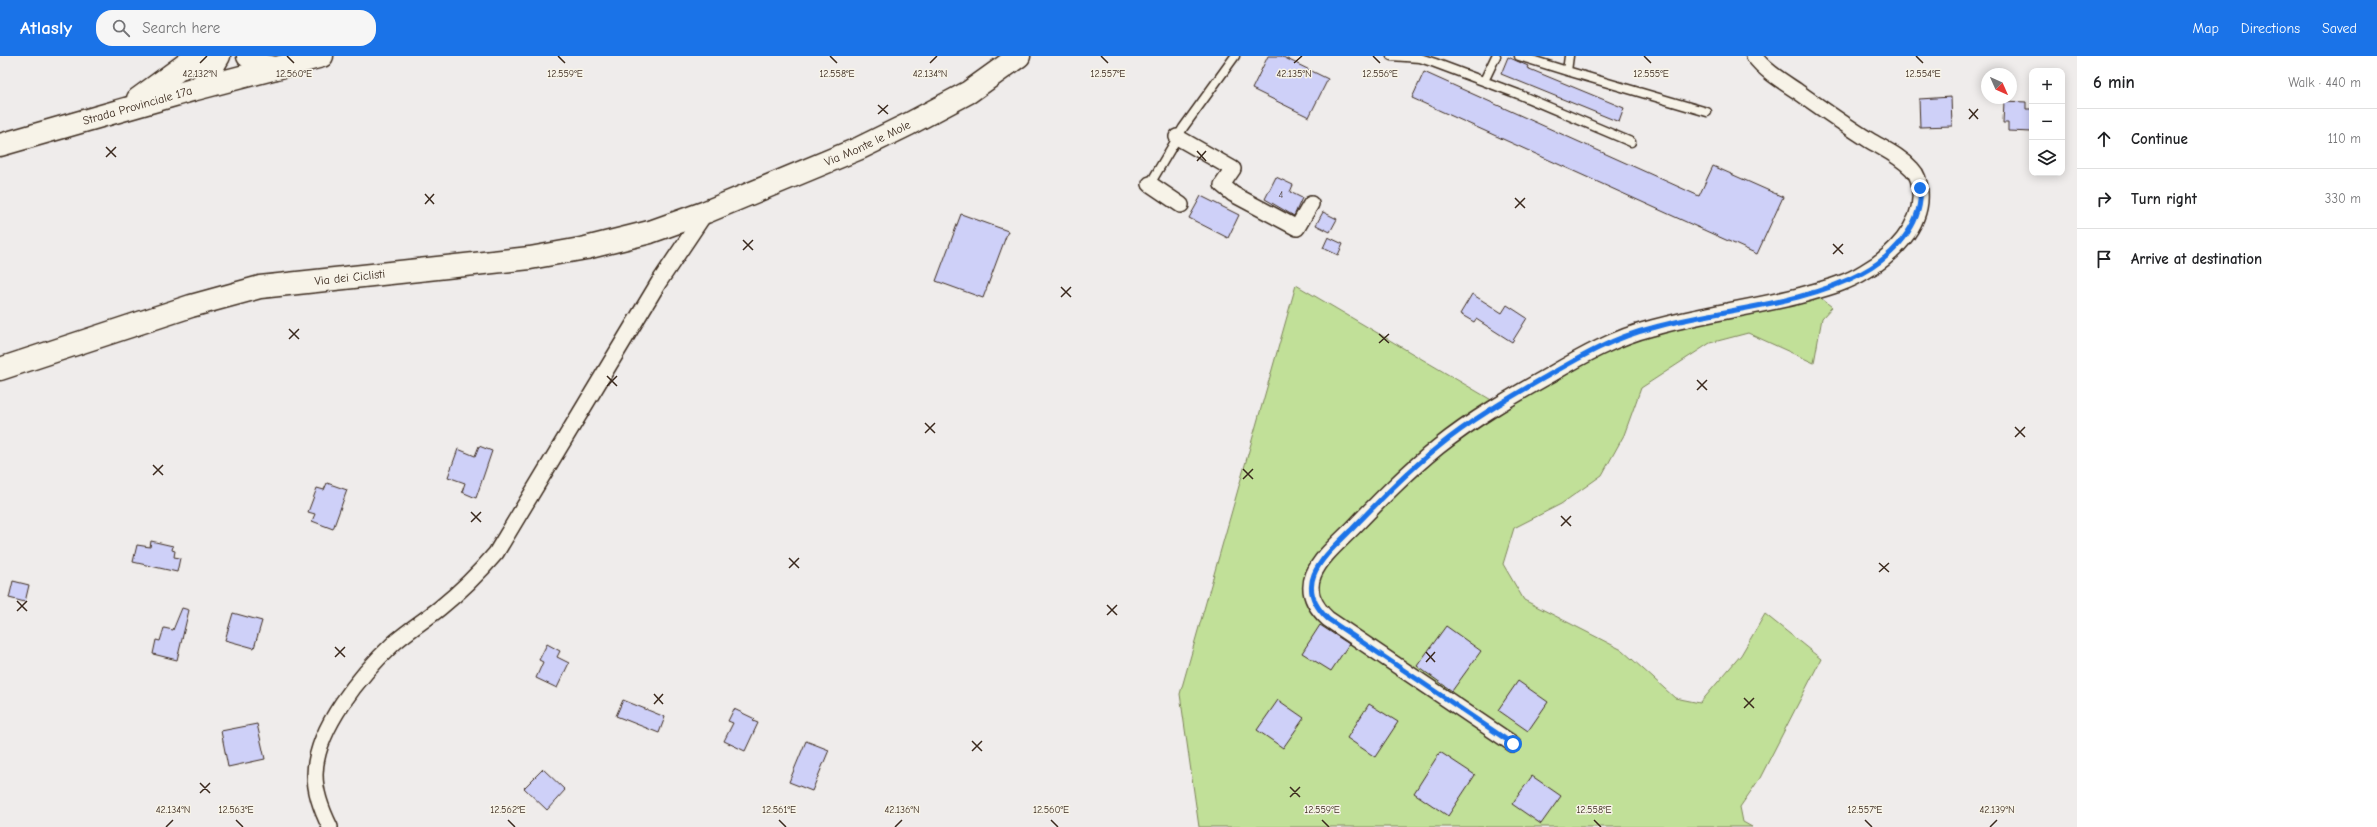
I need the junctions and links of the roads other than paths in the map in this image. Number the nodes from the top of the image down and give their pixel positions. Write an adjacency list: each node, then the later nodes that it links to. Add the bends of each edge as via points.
1 (198, 56): 16 (street, via 194,74); 17 (street)
2 (219, 56): 16 (street)
3 (248, 56): 13 (street, via 261,65)
4 (322, 56): 13 (street, Strada Provinciale 17a)
5 (1020, 56): 25 (street, Via Monte le Mole, via 991,78 922,118 860,148)
6 (1236, 56): 19 (lane)
7 (1391, 56): 12 (lane)
8 (1496, 56): 15 (lane)
9 (1519, 56): 14 (lane)
10 (1569, 56): 14 (lane)
11 (1754, 56): 27 (street, via 1771,73 1848,127 1896,156 1916,174 1920,192 1919,208 1911,227 1899,243 1864,273 1831,287 1643,330 1607,344 1561,368 1485,413 1437,448 1342,538 1321,562 1311,579 1313,601 1328,619)
12 (1402, 57): 15 (lane, via 1427,60)
13 (276, 68): 16 (street, Strada Provinciale 17a)
14 (1567, 71): 18 (lane)
15 (1484, 81): 20 (lane)
16 (199, 88): 17 (street, Strada Provinciale 17a)
17 (125, 109): 21 (street, Strada Provinciale 17a)
18 (1706, 112)
19 (1177, 137): 22 (lane); 23 (street, via 1233,169 1222,185 1233,194 1297,228)
20 (1631, 142)
21 (0, 145)
22 (1150, 184): 24 (street)
23 (1311, 204)
24 (1181, 205)
25 (706, 212): 26 (street, Via dei Ciclisti, via 631,238 563,253 468,266 298,281 260,287 191,306); 28 (street, via 659,282 496,553 466,586 404,634 381,656 335,715 318,756 315,776 319,801)
26 (0, 369)
27 (1513, 744)
28 (330, 827)

